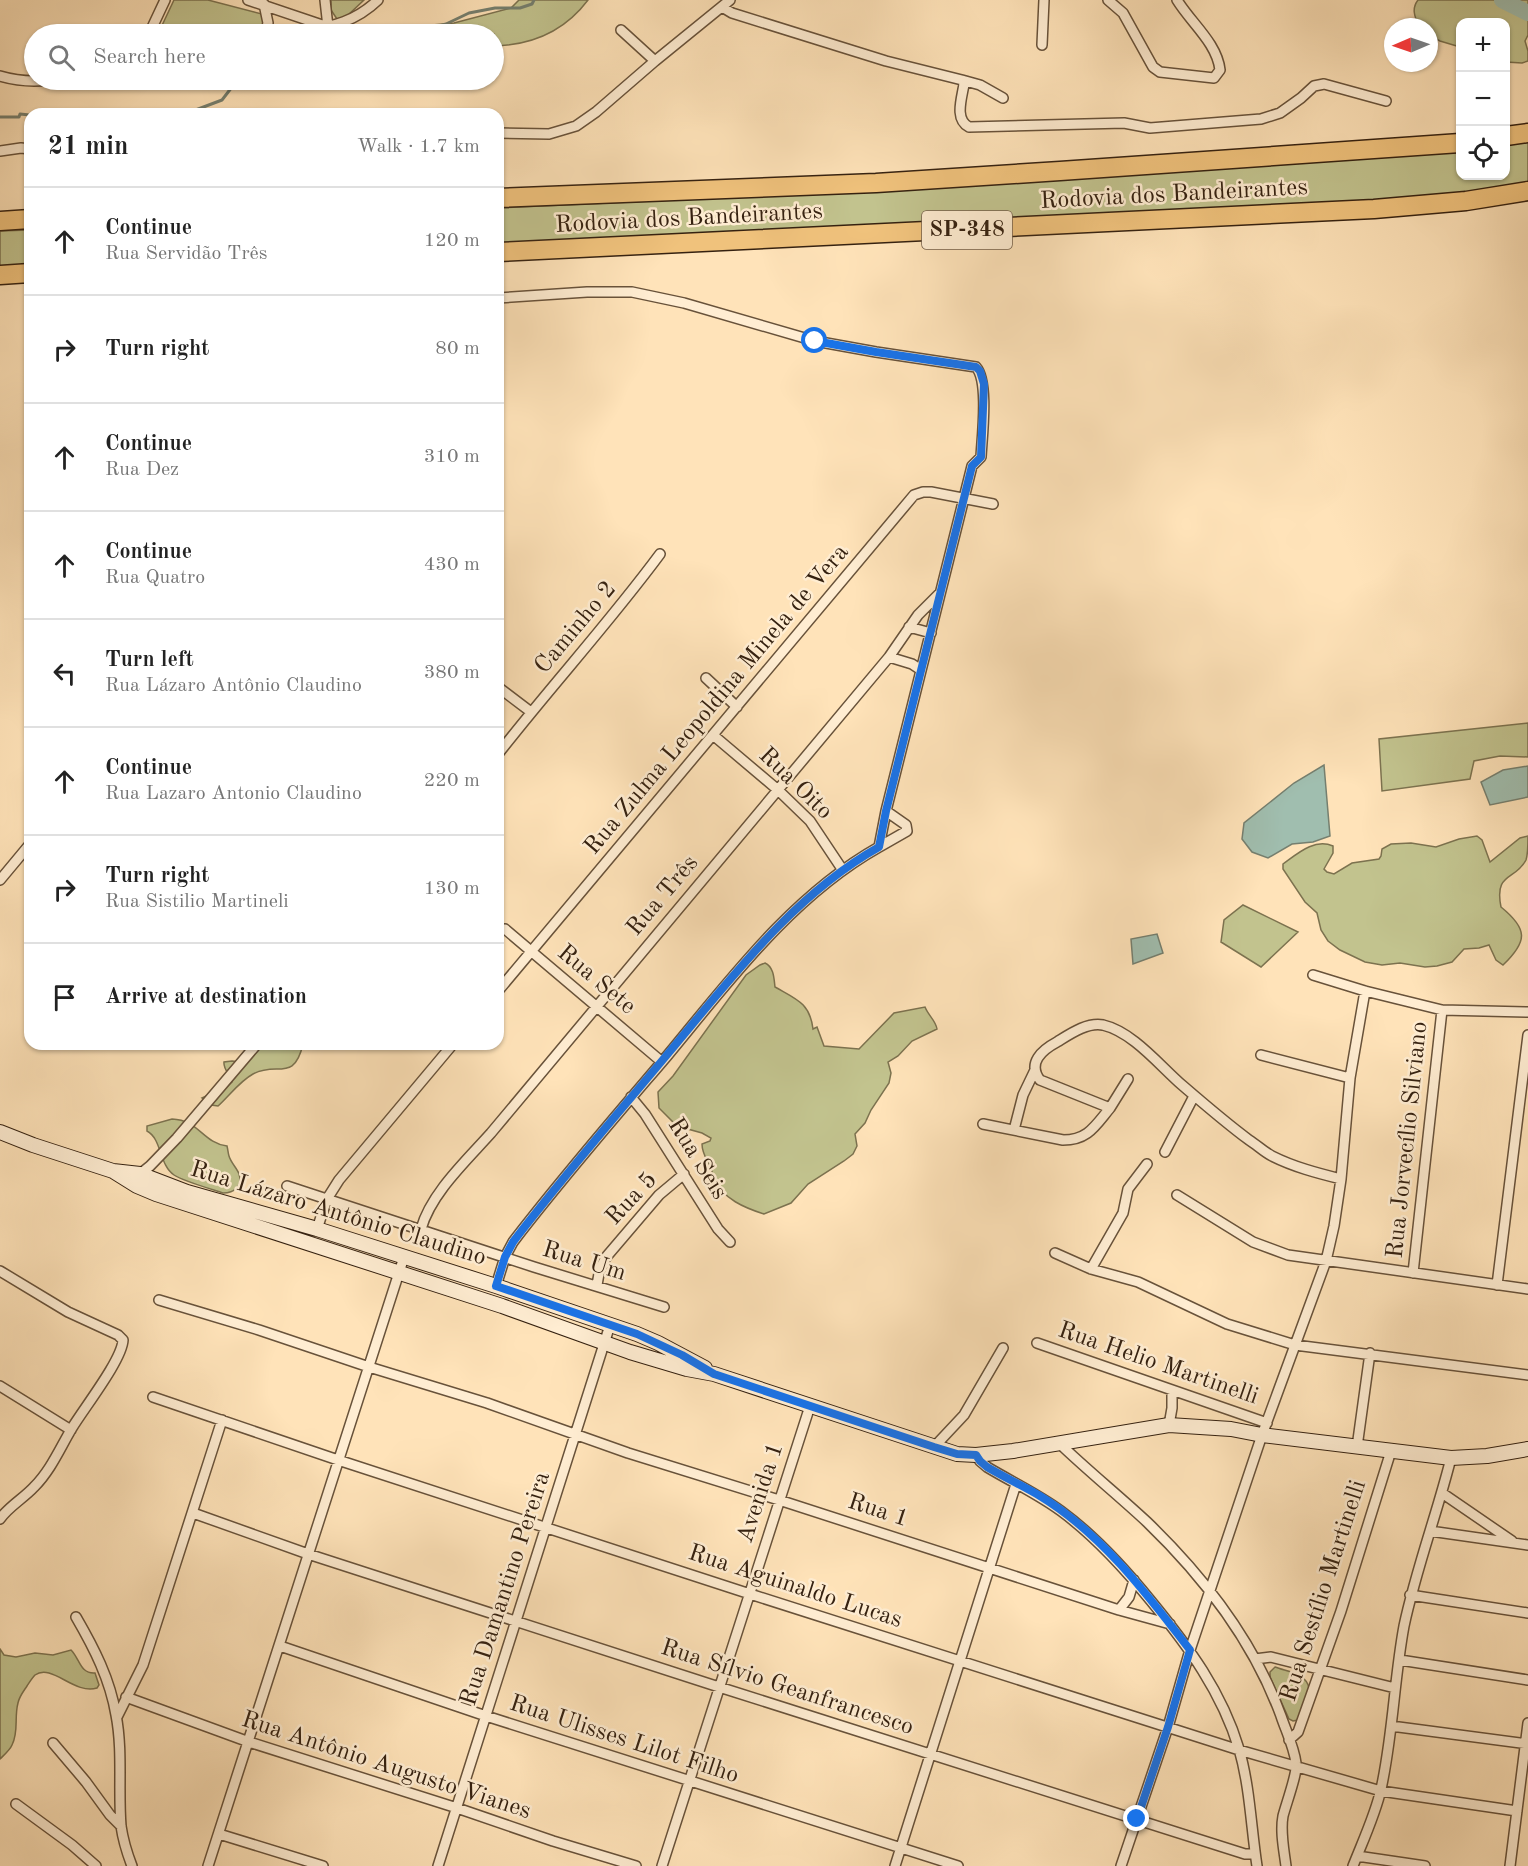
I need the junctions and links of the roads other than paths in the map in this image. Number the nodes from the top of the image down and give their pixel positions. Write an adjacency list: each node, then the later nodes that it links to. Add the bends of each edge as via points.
1 (165, 0): 10 (street)
2 (248, 0): 9 (street)
3 (326, 0): 13 (street)
4 (378, 0): 14 (street, via 366,12)
5 (1044, 0): 16 (street)
6 (1108, 0): 7 (street, via 1123,13 1153,67 1160,72 1214,78 1220,70 1214,50)
7 (1177, 0)
8 (726, 3): 17 (street); 19 (street, via 732,13 886,61)
9 (264, 4): 11 (street); 12 (street)
10 (154, 24)
11 (268, 24)
12 (320, 24)
13 (328, 24)
14 (338, 24)
15 (621, 30): 17 (street)
16 (1042, 45)
17 (654, 61): 23 (street, via 576,126 549,134)
18 (0, 76): 20 (street)
19 (962, 80): 21 (street); 22 (street, via 960,114 969,127 1124,123 1150,128 1261,119 1280,113 1314,86 1324,84)
20 (24, 81)
21 (1003, 98)
22 (1386, 101)
23 (504, 133)
24 (1528, 133): 25 (highway)
25 (1510, 135)
26 (1456, 143): 30 (highway, Rodovia dos Bandeirantes / SP-348, via 876,183)
27 (24, 149): 28 (street)
28 (0, 151)
29 (1528, 191): 33 (highway, Rodovia dos Bandeirantes / SP-348, via 1374,209)
30 (504, 198)
31 (24, 219): 32 (highway)
32 (0, 221)
33 (504, 252)
34 (24, 273): 35 (highway)
35 (0, 275)
36 (504, 297): 37 (street, via 632,292 815,341 976,367 984,384 981,457 972,466)
37 (964, 498): 38 (street, Rua Zulma Leopoldina Minela de Vera); 40 (street); 47 (street, Rua Zulma Leopoldina Minela de Vera, via 923,492 914,495)
38 (993, 504)
39 (660, 554): 48 (street, Caminho 2)
40 (941, 593): 41 (street, Rua Três); 42 (street)
41 (909, 627): 42 (street); 43 (street, Rua Três)
42 (931, 633): 44 (street)
43 (889, 657): 44 (street); 51 (street, Rua Três)
44 (921, 670): 52 (street)
45 (706, 678): 47 (street)
46 (504, 692): 48 (street)
47 (737, 706): 49 (street, Rua Zulma Leopoldina Minela de Vera)
48 (531, 712): 50 (street, Caminho 2)
49 (713, 735): 51 (street, Rua Oito); 58 (street, Rua Zulma Leopoldina Minela de Vera)
50 (504, 746)
51 (778, 790): 55 (street, Rua Oito, via 810,821); 62 (street, Rua Três)
52 (886, 811): 53 (street); 53 (street, via 906,825 907,831)
53 (879, 847): 55 (street)
54 (24, 851): 56 (street)
55 (842, 869): 69 (street, via 767,939)
56 (0, 880)
57 (505, 929): 58 (street, Rua Sete)
58 (532, 951): 60 (street, Rua Zulma Leopoldina Minela de Vera); 62 (street, Rua Sete)
59 (1313, 975): 61 (street)
60 (504, 984)
61 (1365, 991): 63 (street); 71 (street)
62 (597, 1007): 69 (street, Rua Sete); 88 (street, Rua Três, via 450,1179 425,1215)
63 (1442, 1010): 64 (street); 97 (street, Rua Jorvecílio Silviano)
64 (1528, 1012)
65 (1528, 1035): 100 (street)
66 (253, 1050): 82 (street, via 177,1138)
67 (448, 1050): 87 (street, via 347,1169)
68 (1261, 1055): 71 (street)
69 (662, 1062): 74 (street)
70 (1035, 1070): 73 (street, via 1037,1058 1046,1048 1091,1025 1103,1025 1139,1045); 75 (street, via 1041,1080); 77 (street, via 1023,1095)
71 (1350, 1078): 84 (street)
72 (1128, 1079): 75 (street)
73 (1194, 1096): 79 (street); 84 (street, via 1269,1155)
74 (631, 1097): 83 (street, Rua Seis); 93 (street)
75 (1110, 1108): 77 (street, via 1086,1135 1073,1140)
76 (983, 1124): 77 (street)
77 (1014, 1130)
78 (0, 1132): 81 (main road, Rua Lázaro Antônio Claudino)
79 (1165, 1152)
80 (1147, 1164): 95 (street, via 1128,1189 1123,1213)
81 (113, 1171): 82 (main road, Rua Lázaro Antônio Claudino); 98 (main road, Rua Lázaro Antônio Claudino, via 156,1194)
82 (140, 1174): 89 (main road, Rua Lázaro Antônio Claudino, via 187,1192)
83 (684, 1174): 90 (street, Rua Seis); 99 (street, Rua 5, via 659,1195 607,1256)
84 (1341, 1179): 94 (street)
85 (287, 1186): 87 (street, Rua Um)
86 (1177, 1195): 94 (street, via 1253,1242 1288,1255)
87 (327, 1199): 88 (street, Rua Um); 89 (street)
88 (421, 1228): 93 (street, Rua Um)
89 (316, 1229): 92 (main road, Rua Lázaro Antônio Claudino)
90 (730, 1242)
91 (1055, 1253): 95 (street)
92 (404, 1257): 98 (street); 101 (main road, Rua Lázaro Antônio Claudino)
93 (505, 1257): 99 (street, Rua Um); 101 (street)
94 (1326, 1261): 97 (street); 108 (street)
95 (1091, 1269): 108 (street, via 1138,1282 1227,1324)
96 (0, 1271): 121 (street, via 123,1340 123,1346)
97 (1413, 1273): 100 (street)
98 (399, 1274): 106 (main road, Rua Lázaro Antônio Claudino); 111 (street)
99 (597, 1285): 104 (street, Rua Um)
100 (1497, 1285): 102 (street)
101 (496, 1286): 105 (main road, Rua Lázaro Antônio Claudino)
102 (1528, 1289)
103 (159, 1300): 111 (street, Rua 1)
104 (664, 1307)
105 (610, 1325): 106 (street, Rua Damantino Pereira); 112 (main road, Rua Lázaro Antônio Claudino, via 658,1343)
106 (605, 1341): 112 (main road, Rua Lázaro Antônio Claudino, via 630,1352); 122 (street, Rua Damantino Pereira)
107 (1037, 1343): 115 (street, Rua Helio Martinelli)
108 (1295, 1345): 110 (street); 120 (street)
109 (1003, 1348): 124 (street, via 964,1415)
110 (1370, 1353): 113 (street); 125 (street)
111 (369, 1367): 122 (street, Rua 1); 130 (street)
112 (714, 1374): 117 (main road, Rua Lázaro Antônio Claudino)
113 (1528, 1375)
114 (0, 1386): 121 (street)
115 (1172, 1391): 119 (street); 120 (street, Rua Helio Martinelli)
116 (153, 1397): 118 (street, Rua Aguinaldo Lucas)
117 (810, 1406): 124 (main road, Rua Lázaro Antônio Claudino); 133 (street, Avenida 1)
118 (222, 1420): 130 (street, Rua Aguinaldo Lucas); 134 (street)
119 (1169, 1425): 120 (main road, Rua Lázaro Antônio Claudino); 123 (main road, Rua Lázaro Antônio Claudino)
120 (1264, 1429): 125 (main road, Rua Lázaro Antônio Claudino); 143 (street)
121 (71, 1430): 135 (street, via 35,1486)
122 (575, 1434): 133 (street, Rua 1); 136 (street, Rua Damantino Pereira)
123 (1059, 1443): 128 (main road, Rua Lázaro Antônio Claudino); 143 (street, via 1149,1524)
124 (934, 1447): 128 (main road, Rua Lázaro Antônio Claudino)
125 (1357, 1447): 127 (main road, Rua Lázaro Antônio Claudino)
126 (1528, 1449): 129 (main road, Rua Lázaro Antônio Claudino)
127 (1391, 1451): 129 (main road, Rua Lázaro Antônio Claudino); 156 (street, Rua Sestílio Martinelli)
128 (976, 1455): 131 (street, via 987,1467)
129 (1450, 1458): 132 (street)
130 (338, 1460): 136 (street, Rua Aguinaldo Lucas); 140 (street)
131 (1016, 1484): 141 (street); 142 (street, via 1040,1496 1082,1527)
132 (1442, 1493): 137 (street); 138 (street)
133 (779, 1500): 141 (street, Rua 1); 144 (street, Avenida 1)
134 (193, 1513): 140 (street, Rua Sílvio Geanfrancesco); 160 (street, via 143,1665)
135 (1, 1514)
136 (546, 1526): 144 (street, Rua Aguinaldo Lucas); 149 (street, Rua Damantino Pereira)
137 (1430, 1531): 138 (street); 145 (street)
138 (1515, 1543): 139 (street)
139 (1528, 1545)
140 (308, 1554): 149 (street, Rua Sílvio Geanfrancesco); 151 (street)
141 (990, 1568): 146 (street, Rua 1); 155 (street)
142 (1134, 1580): 146 (street, via 1129,1598); 150 (street)
143 (1210, 1591): 152 (street); 153 (street)
144 (750, 1594): 155 (street, Rua Aguinaldo Lucas); 158 (street, Avenida 1)
145 (1410, 1595): 147 (street); 154 (street)
146 (1119, 1610): 150 (street, Rua 1)
147 (1528, 1613)
148 (76, 1617): 161 (street, via 100,1660)
149 (515, 1621): 158 (street, Rua Sílvio Geanfrancesco); 162 (street, Rua Damantino Pereira)
150 (1170, 1624): 152 (street)
151 (280, 1646): 162 (street, Rua Ulisses Lilot Filho); 167 (street)
152 (1190, 1650): 165 (street); 170 (street, via 1227,1716)
153 (1255, 1659): 156 (street, via 1270,1657); 166 (street, via 1273,1694)
154 (1400, 1660): 157 (street); 159 (street)
155 (959, 1661): 165 (street, Rua Aguinaldo Lucas); 171 (street)
156 (1319, 1670): 159 (street); 166 (street, Rua Sestílio Martinelli, via 1298,1732)
157 (1528, 1680)
158 (719, 1687): 171 (street, Rua Sílvio Geanfrancesco); 173 (street, Avenida 1)
159 (1395, 1688): 164 (street)
160 (126, 1697): 161 (street); 167 (street, Rua Antônio Augusto Vianes)
161 (117, 1716): 179 (street)
162 (486, 1716): 173 (street, Rua Ulisses Lilot Filho); 176 (street, Rua Damantino Pereira)
163 (1528, 1724): 169 (street)
164 (1391, 1726): 169 (street); 174 (street)
165 (1168, 1727): 170 (street, Rua Aguinaldo Lucas); 178 (street)
166 (1289, 1740): 172 (street)
167 (249, 1742): 176 (street, Rua Antônio Augusto Vianes); 180 (street)
168 (53, 1743): 179 (street)
169 (1527, 1744): 177 (street)
170 (1239, 1750): 172 (street); 182 (street)
171 (930, 1754): 178 (street, Rua Sílvio Geanfrancesco); 181 (street)
172 (1297, 1766): 174 (street); 195 (street, via 1283,1820)
173 (689, 1781): 181 (street, Rua Ulisses Lilot Filho); 190 (street, Avenida 1)
174 (1381, 1791): 177 (street); 183 (street)
175 (16, 1804): 184 (street)
176 (457, 1808): 188 (street, Rua Damantino Pereira); 189 (street, Rua Antônio Augusto Vianes)
177 (1517, 1812): 198 (street)
178 (1137, 1819): 182 (street, Rua Sílvio Geanfrancesco); 193 (street)
179 (121, 1826): 185 (street)
180 (219, 1834): 186 (street); 187 (street)
181 (900, 1847): 191 (street); 192 (street, Rua Ulisses Lilot Filho)
182 (1255, 1854): 194 (street)
183 (1357, 1856): 196 (street); 197 (street)
184 (96, 1866)
185 (132, 1866)
186 (208, 1866)
187 (323, 1866)
188 (438, 1866)
189 (636, 1866)
190 (662, 1866)
191 (895, 1866)
192 (958, 1866)
193 (1121, 1866)
194 (1257, 1866)
195 (1286, 1866)
196 (1353, 1866)
197 (1425, 1866)
198 (1510, 1866)

